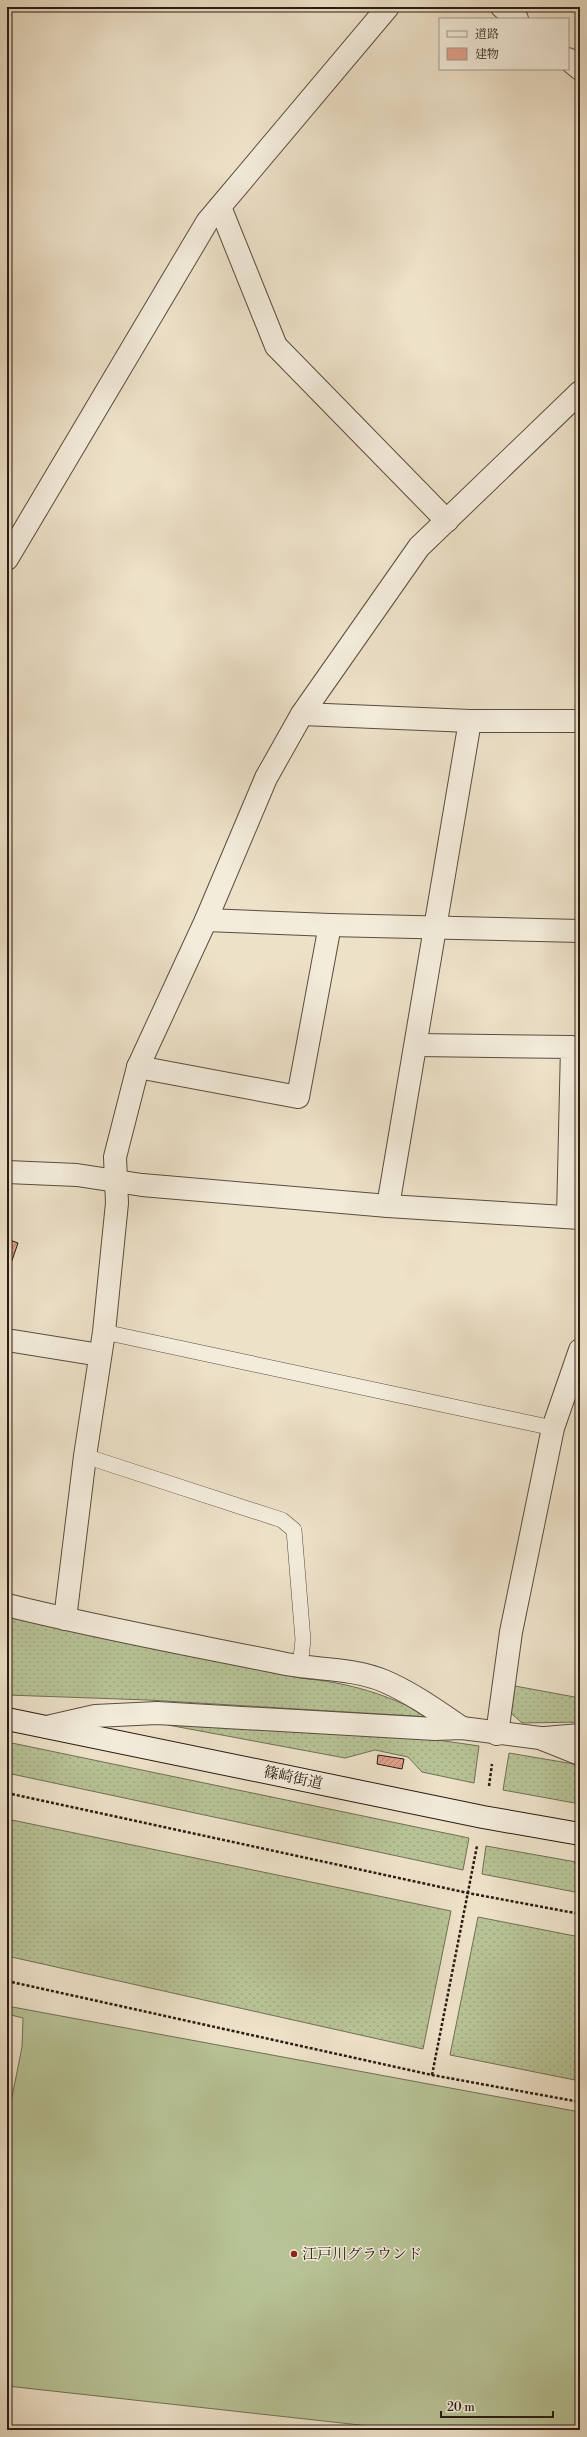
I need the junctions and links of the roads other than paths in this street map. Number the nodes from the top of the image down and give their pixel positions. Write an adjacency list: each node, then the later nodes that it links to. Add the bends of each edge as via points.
1 (388, 7): 6 (street)
2 (502, 7): 3 (street)
3 (516, 18)
4 (569, 61): 5 (street)
5 (580, 69)
6 (220, 207): 8 (street, via 276,346); 9 (street, via 207,222)
7 (580, 392): 8 (street)
8 (447, 521): 11 (street, via 419,548)
9 (15, 532): 10 (street)
10 (7, 559)
11 (302, 714): 12 (street); 14 (street, via 266,778)
12 (470, 721): 13 (street); 16 (street)
13 (580, 721)
14 (206, 920): 15 (street); 19 (street)
15 (330, 925): 16 (street); 19 (street, via 298,1097)
16 (435, 927): 17 (street); 18 (street)
17 (580, 931)
18 (417, 1045): 22 (street); 23 (street, via 572,1047)
19 (138, 1067): 21 (street, via 115,1156)
20 (7, 1172): 21 (street, via 77,1175)
21 (115, 1182): 22 (street); 24 (street, via 117,1203)
22 (388, 1206): 23 (street)
23 (574, 1218)
24 (104, 1332): 27 (street); 28 (lane)
25 (7, 1340): 27 (street)
26 (580, 1350): 28 (street)
27 (100, 1355): 29 (street)
28 (553, 1428): 36 (street, via 511,1632)
29 (85, 1456): 31 (street); 32 (lane, via 282,1520 294,1530 303,1640)
30 (7, 1605): 31 (street)
31 (65, 1619): 32 (street)
32 (300, 1667): 35 (street, via 352,1671 384,1681 433,1708)
33 (7, 1719): 34 (street, 篠崎街道)
34 (47, 1728): 35 (street, via 95,1716 157,1713 434,1729); 40 (street, 篠崎街道, via 483,1817)
35 (462, 1728): 36 (street)
36 (497, 1734): 38 (street)
37 (580, 1735): 38 (street)
38 (540, 1738): 39 (street)
39 (580, 1754)
40 (580, 1834)

